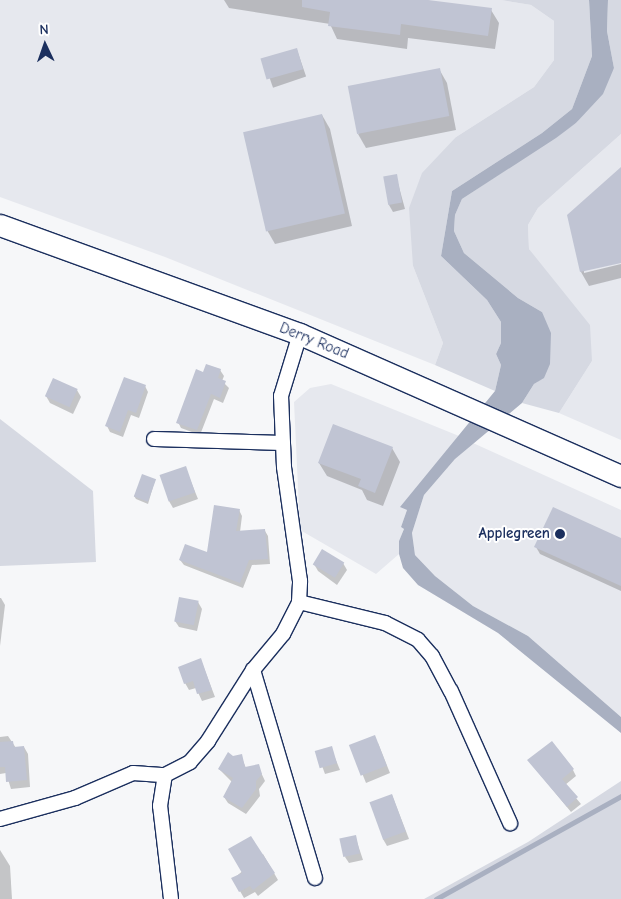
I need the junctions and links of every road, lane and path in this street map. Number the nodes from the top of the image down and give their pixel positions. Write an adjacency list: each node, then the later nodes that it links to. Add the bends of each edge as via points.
1 (0, 226): 2 (main road, Derry Road)
2 (300, 334): 4 (street, via 281,396); 5 (main road, Derry Road)
3 (154, 439): 4 (street, via 200,443)
4 (282, 443): 6 (street, via 300,581)
5 (621, 476)
6 (299, 602): 7 (street, via 283,634); 10 (street, via 385,622 418,640 432,656 451,691)
7 (253, 670): 8 (street, via 208,741 190,762); 11 (street)
8 (165, 776): 9 (street, via 133,773 75,798); 12 (street, via 160,806)
9 (0, 819)
10 (510, 823)
11 (315, 878)
12 (171, 899)

